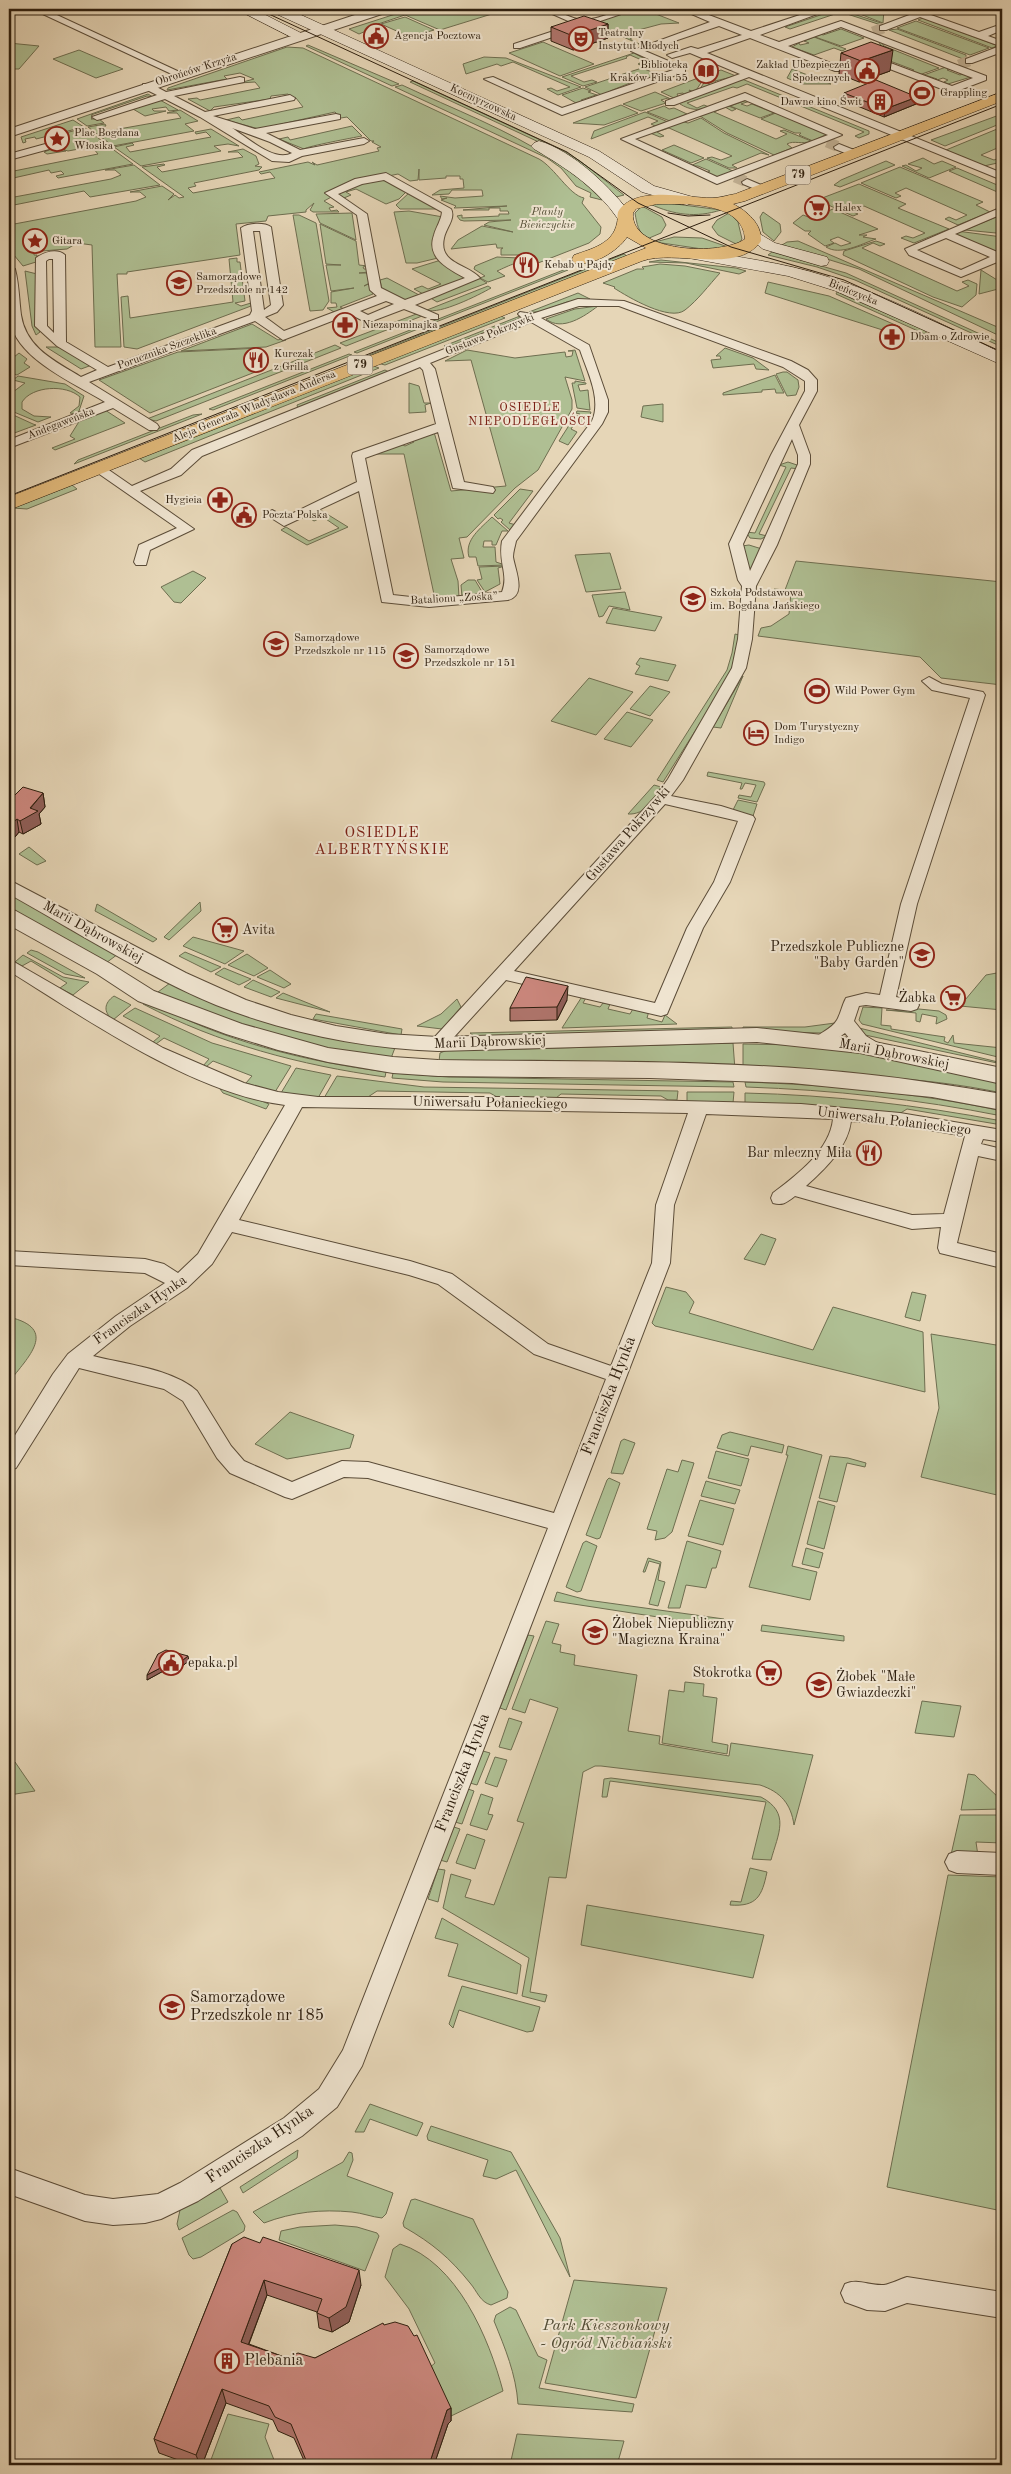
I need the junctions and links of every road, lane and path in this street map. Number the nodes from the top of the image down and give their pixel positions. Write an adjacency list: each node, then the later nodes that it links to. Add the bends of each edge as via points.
1 (37, 9): 30 (street)
2 (243, 9): 18 (main road, Kocmyrzowska)
3 (277, 9): 16 (main road, Kocmyrzowska)
4 (384, 9): 16 (street, Obrońców Krzyża)
5 (546, 9): 14 (street)
6 (630, 9): 14 (street)
7 (685, 9): 13 (street)
8 (801, 9): 11 (street)
9 (826, 9): 11 (street)
10 (906, 9): 12 (street)
11 (813, 13): 19 (street)
12 (921, 14): 17 (street); 20 (street)
13 (720, 22): 19 (street); 26 (street, via 636,51)
14 (584, 24): 22 (street)
15 (1002, 27): 20 (street)
16 (322, 28): 18 (street, Obrońców Krzyża); 60 (main road, Kocmyrzowska, via 594,154 648,189)
17 (875, 31): 23 (street, via 841,24); 23 (street, via 982,78 952,90 869,58 838,69)
18 (300, 35): 30 (street, Obrońców Krzyża); 63 (main road, Kocmyrzowska, via 518,135 574,167 612,200)
19 (750, 35): 23 (street); 25 (street)
20 (978, 36): 21 (street)
21 (1002, 44)
22 (517, 46)
23 (778, 46)
24 (1002, 49): 27 (street)
25 (697, 53): 26 (street, via 691,50); 29 (street)
26 (666, 58): 38 (street, via 682,70)
27 (969, 61)
28 (507, 73): 38 (street, via 489,79 562,112)
29 (748, 74): 37 (street); 40 (street, via 670,102)
30 (181, 75): 32 (street, Obrońców Krzyża)
31 (233, 75): 33 (street, via 240,80)
32 (147, 86): 33 (street); 44 (street, Obrońców Krzyża)
33 (166, 95): 41 (street); 42 (street)
34 (1002, 96): 46 (main road, 79)
35 (290, 98): 42 (street)
36 (564, 100): 38 (street)
37 (822, 104): 46 (street)
38 (579, 106)
39 (1002, 109): 49 (main road, 79)
40 (695, 114): 40 (street, via 626,140 717,181 837,134 745,96)
41 (97, 117)
42 (208, 117): 45 (street); 53 (street, via 272,158 289,159)
43 (336, 117): 45 (street)
44 (9, 132)
45 (255, 132): 53 (street)
46 (900, 136): 49 (street); 54 (main road, 79)
47 (38, 140): 52 (street)
48 (364, 141): 53 (street)
49 (917, 143): 57 (street); 59 (main road, 79)
50 (49, 146): 55 (street)
51 (839, 147): 54 (street)
52 (9, 150)
53 (299, 153)
54 (855, 154): 59 (main road, 79)
55 (9, 157)
56 (1002, 164): 57 (street)
57 (986, 170): 58 (street)
58 (1002, 177)
59 (757, 197): 61 (main road, 79); 64 (main road, 79)
60 (687, 200): 61 (main road, 79); 63 (main road, 79, via 645,200 630,206)
61 (710, 202): 64 (main road, via 734,210)
62 (1002, 210): 65 (street)
63 (625, 220): 66 (main road, via 640,241); 69 (main road, 79, via 619,239 611,246)
64 (752, 232): 67 (main road, 79, via 751,243 741,251); 68 (main road, Bieńczycka, via 769,246)
65 (946, 234): 65 (street, via 911,249 913,253 961,274 1000,257)
66 (670, 251): 67 (main road, 79); 74 (main road, Aleja Generała Władysława Andersa / 79, via 640,255)
67 (695, 254): 83 (main road, Bieńczycka, via 788,271 830,283)
68 (834, 265)
69 (562, 266)
70 (22, 268): 82 (street, via 41,326); 82 (street, via 46,256 59,255); 86 (street, via 18,332 29,348)
71 (897, 292): 81 (main road, Bieńczycka)
72 (387, 296): 73 (street); 73 (street, via 376,289 362,214 330,193 354,183 386,176 446,211 436,250 474,278); 75 (street)
73 (406, 304): 75 (street, via 367,319); 78 (street)
74 (510, 305): 79 (street, Batalionu „Zośka”); 90 (main road, Aleja Generała Władysława Andersa / 79)
75 (350, 310): 77 (street, via 283,336)
76 (452, 310): 78 (main road)
77 (255, 316): 77 (street, Porucznika Szczeklika, via 274,310 277,305 265,227 246,228 258,311); 85 (street, Porucznika Szczeklika)
78 (434, 317): 80 (main road)
79 (531, 318): 84 (street, Gustawa Pokrzywki); 92 (street, Gustawa Pokrzywki, via 578,302 620,303 788,364 808,376 812,384); 97 (street, Batalionu „Zośka”, via 584,348 598,381 603,408 593,428 509,541 506,555 513,582 508,596 429,602 387,599)
80 (408, 327)
81 (977, 329)
82 (60, 342): 85 (street)
83 (1002, 360)
84 (422, 362): 91 (street, via 429,369); 99 (street, Gustawa Pokrzywki, via 197,453 176,472)
85 (107, 372): 86 (street, Porucznika Szczeklika)
86 (80, 382): 87 (street)
87 (114, 403): 93 (street); 94 (street, Andegaweńska)
88 (195, 412): 90 (main road, via 213,414 214,420)
89 (171, 420): 93 (main road, Aleja Generała Władysława Andersa)
90 (210, 424): 96 (main road, Aleja Generała Władysława Andersa / 79)
91 (443, 426): 97 (street, Batalionu „Zośka”, via 358,456); 98 (street, via 458,485)
92 (794, 427): 103 (street, Gustawa Pokrzywki, via 804,454 803,468); 103 (street, Gustawa Pokrzywki, via 784,441 736,544)
93 (144, 431)
94 (9, 444)
95 (73, 459): 96 (main road, via 70,469 80,472)
96 (95, 470): 99 (street); 100 (main road, Aleja Generała Władysława Andersa / 79)
97 (364, 484): 101 (street, via 284,522)
98 (488, 490)
99 (130, 491): 102 (street, via 187,529 144,548)
100 (9, 504)
101 (272, 514)
102 (141, 562)
103 (749, 586): 105 (street, Gustawa Pokrzywki, via 739,668)
104 (930, 681): 112 (street, via 937,687 978,695 909,904)
105 (661, 799): 110 (street, Gustawa Pokrzywki); 110 (street, via 747,819 722,882 695,928 661,1010)
106 (9, 886): 108 (street, Marii Dąbrowskiej)
107 (9, 916): 111 (street, Marii Dąbrowskiej)
108 (148, 962): 111 (street); 116 (street, Marii Dąbrowskiej, via 221,999 278,1018 374,1039)
109 (9, 964): 120 (street, Uniwersału Połanieckiego, via 104,1022 178,1061 233,1085)
110 (502, 974): 116 (street, Gustawa Pokrzywki)
111 (123, 982): 118 (street, Marii Dąbrowskiej, via 154,1000 278,1043 359,1060)
112 (887, 1001): 113 (street); 114 (street, via 861,999 852,1002)
113 (911, 1004)
114 (845, 1022): 115 (street, via 835,1034); 117 (street, via 860,1040)
115 (822, 1041): 116 (street, Marii Dąbrowskiej, via 748,1035); 117 (street, Marii Dąbrowskiej)
116 (438, 1044): 118 (street)
117 (876, 1049): 119 (street, Marii Dąbrowskiej)
118 (424, 1067): 121 (street, Marii Dąbrowskiej, via 800,1075 900,1084)
119 (1002, 1076)
120 (296, 1102): 122 (street, Uniwersału Połanieckiego); 128 (street, Franciszka Hynka)
121 (1002, 1102)
122 (699, 1107): 123 (street, Uniwersału Połanieckiego); 133 (street, Franciszka Hynka, via 665,1205 661,1263)
123 (843, 1113): 125 (street, Uniwersału Połanieckiego); 127 (street, via 839,1132 830,1149 786,1194 912,1222)
124 (1002, 1136): 125 (street, Uniwersału Połanieckiego)
125 (973, 1139): 126 (street); 127 (street)
126 (1002, 1155)
127 (952, 1220): 130 (street, via 947,1248)
128 (227, 1224): 131 (street, Franciszka Hynka, via 204,1259); 133 (street, via 440,1277 541,1349)
129 (9, 1258): 131 (street, via 145,1266 157,1269)
130 (1002, 1261)
131 (180, 1283): 132 (street, Franciszka Hynka, via 123,1321)
132 (75, 1359): 134 (street, Franciszka Hynka); 135 (street, via 182,1389 190,1396 224,1452 237,1467 292,1491 342,1470 368,1470)
133 (617, 1375): 135 (street, Franciszka Hynka)
134 (9, 1462)
135 (560, 1523): 138 (street, Franciszka Hynka, via 353,2057 328,2098 293,2128 161,2206 114,2212 92,2209)
136 (957, 1862): 137 (street)
137 (1002, 1864)
138 (9, 2182)
139 (854, 2292): 140 (street, via 885,2298 907,2290)
140 (1002, 2305)

